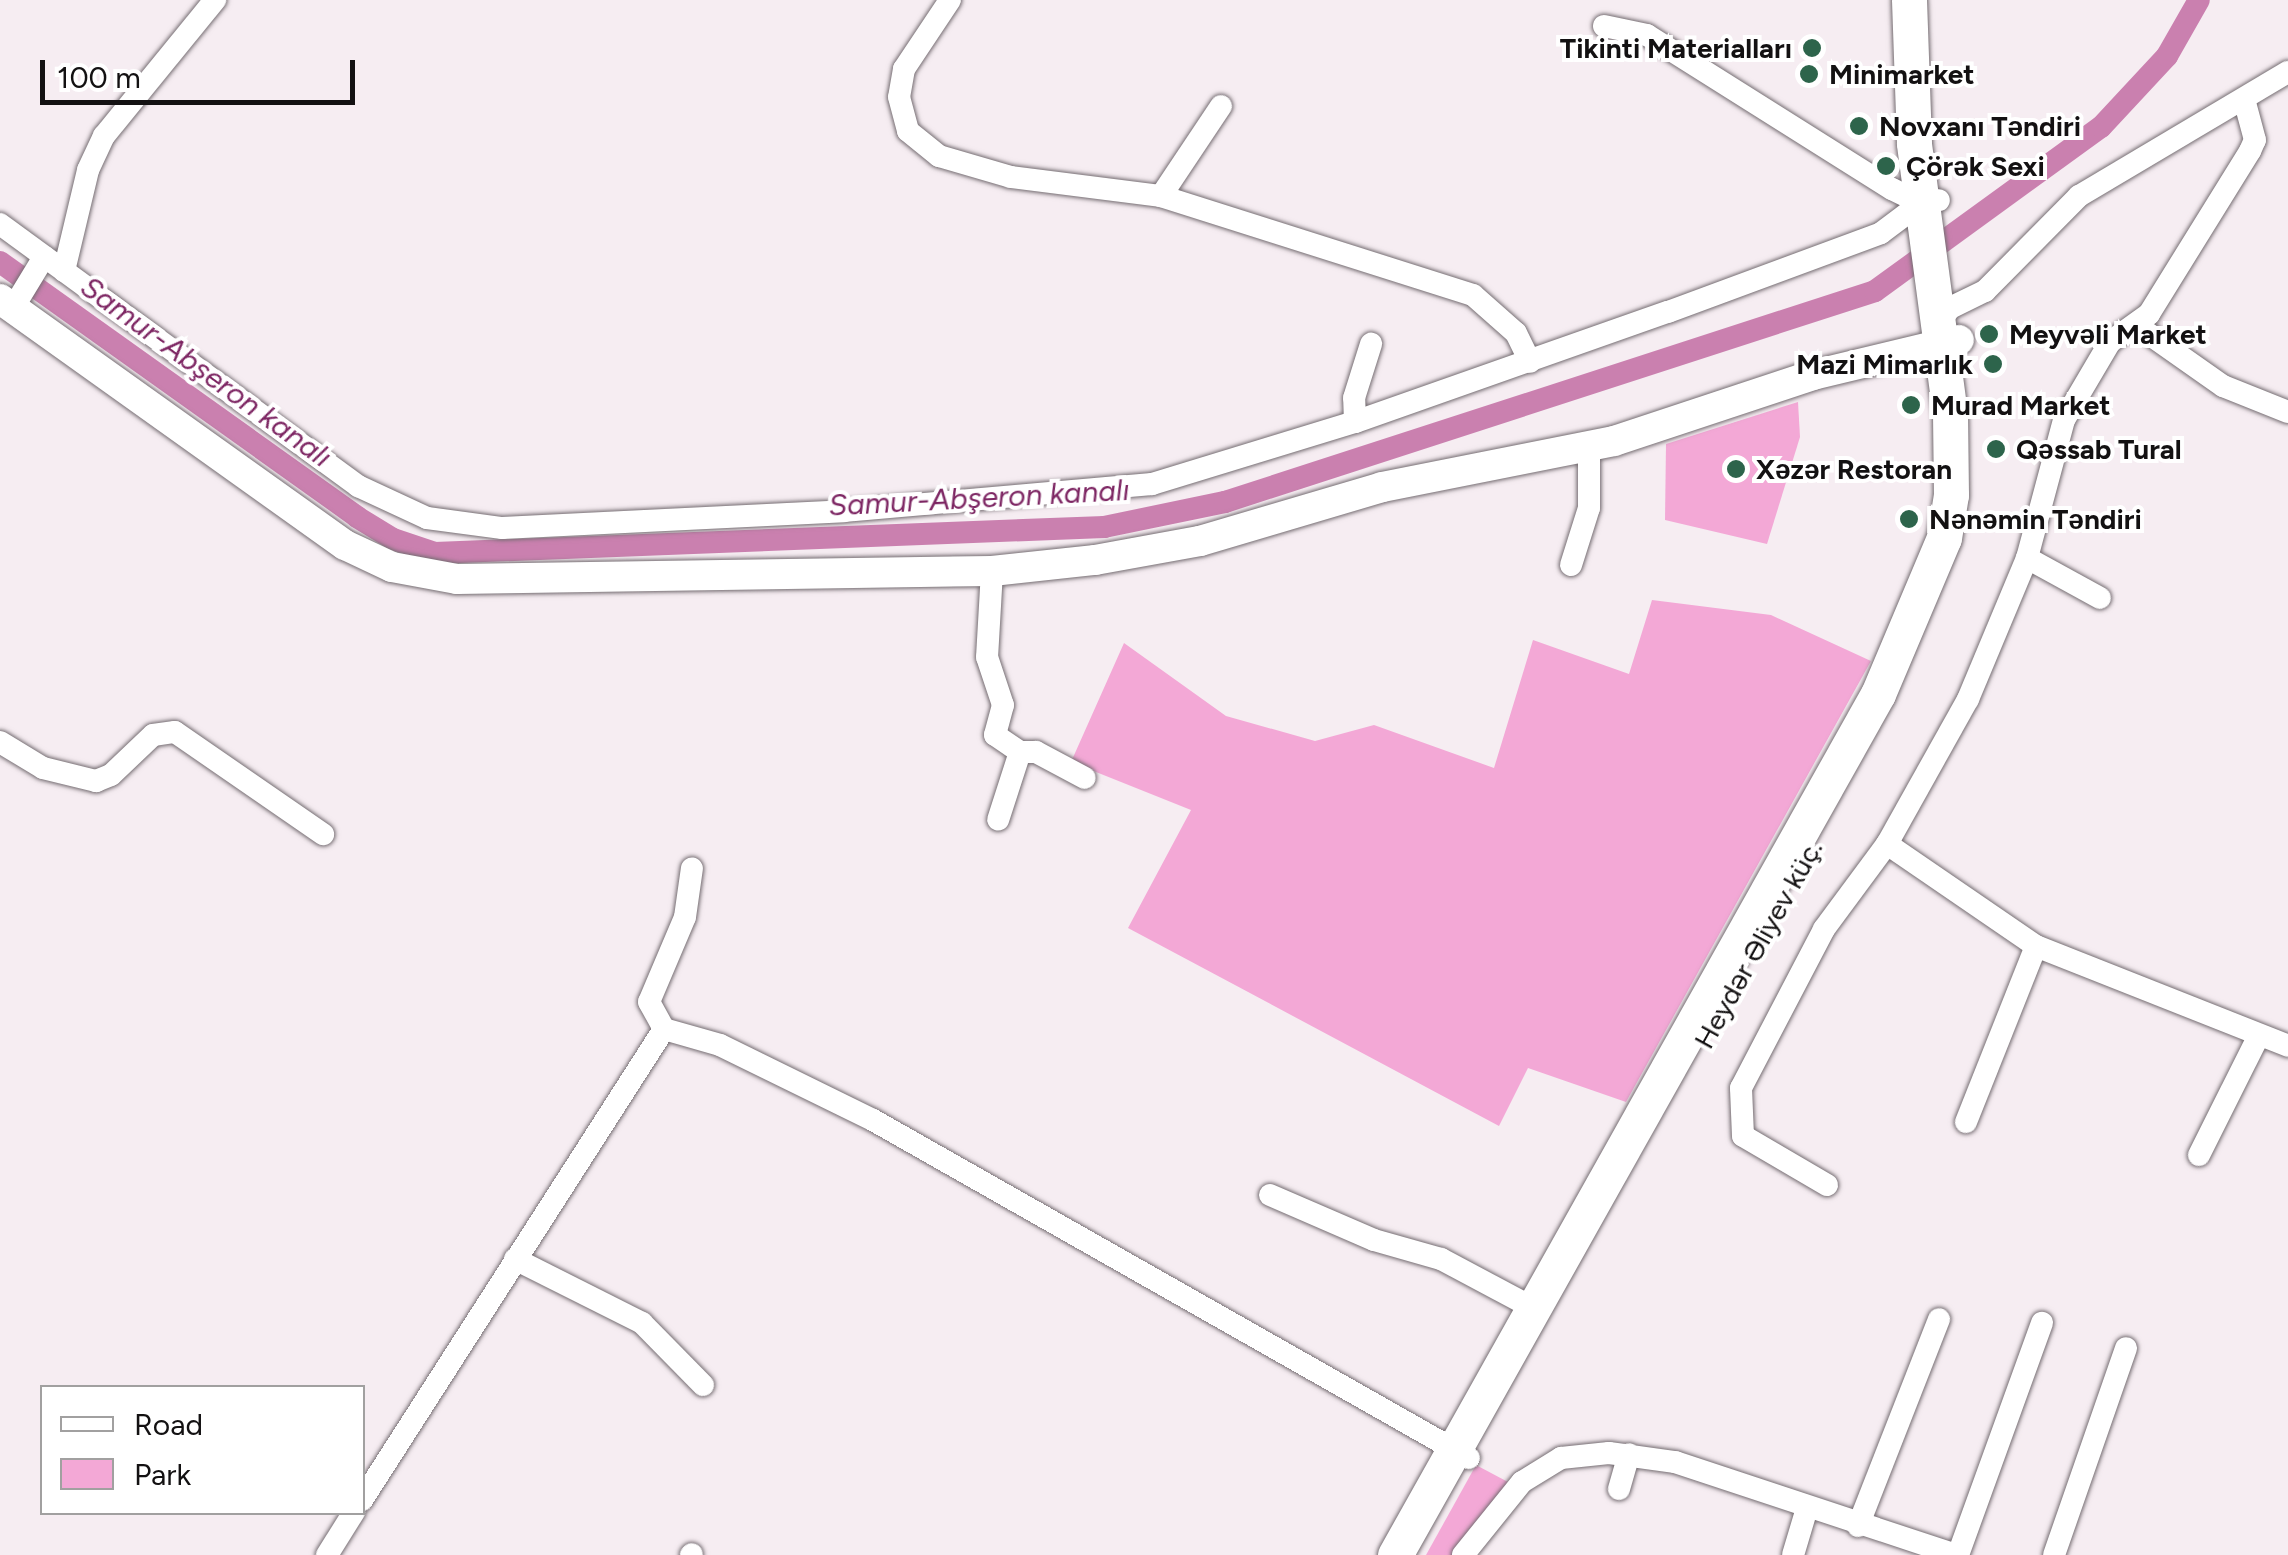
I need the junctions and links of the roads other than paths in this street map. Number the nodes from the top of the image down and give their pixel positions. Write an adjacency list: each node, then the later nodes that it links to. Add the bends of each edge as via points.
1 (215, 0): 12 (street, via 104,136)
2 (950, 0): 9 (street, via 904,69 899,97 908,131 958,165)
3 (1909, 0): 10 (main road, via 1907,55)
4 (1927, 0): 10 (main road)
5 (1604, 26): 10 (street, via 1647,35 1831,154)
6 (2288, 72): 7 (street)
7 (2245, 102): 14 (street, via 2079,196 1985,291); 15 (street, via 2255,140 2250,151)
8 (1221, 106): 9 (street)
9 (1162, 196): 17 (street, via 1473,295 1516,333)
10 (1931, 207): 14 (main road); 17 (street, via 1862,240)
11 (0, 224): 12 (street)
12 (54, 264): 13 (street); 19 (street, via 358,486 393,506 456,522 544,527 1105,492)
13 (6, 304): 23 (street, via 345,545 392,567 504,580)
14 (1946, 318): 20 (street, via 1813,375); 41 (main road, Heydər Əliyev küç., via 1951,495 1944,538 1911,624); 46 (main road, Heydər Əliyev küç., via 1969,417 1969,503 1952,575 1914,664)
15 (2139, 327): 18 (street, via 2222,386); 21 (street, via 2110,342 2064,420)
16 (1370, 344): 19 (street, via 1354,398)
17 (1530, 362): 19 (street)
18 (2288, 412)
19 (1355, 422)
20 (1589, 448): 22 (street, via 1588,508); 23 (street, via 1382,487 1200,542)
21 (2028, 558): 24 (street); 30 (street, via 1968,699)
22 (1571, 565)
23 (992, 570): 26 (street, via 987,657 1003,706 996,735)
24 (2100, 598)
25 (0, 742): 29 (street, via 43,768 96,781 112,775 153,735 174,732)
26 (1020, 752): 27 (street, via 1036,752); 28 (street)
27 (1085, 778)
28 (998, 820)
29 (324, 834)
30 (1887, 844): 32 (street); 38 (street, via 1824,929 1738,1097 1743,1136)
31 (692, 868): 33 (street, via 685,918 649,1002)
32 (2036, 946): 34 (street); 36 (street)
33 (664, 1029): 40 (street); 46 (street, via 720,1046 873,1120)
34 (2258, 1037): 35 (street); 37 (street)
35 (2288, 1046)
36 (1966, 1122)
37 (2200, 1156)
38 (1827, 1185)
39 (1270, 1195): 41 (street, via 1374,1240 1441,1259)
40 (515, 1259): 45 (street, via 642,1323); 49 (street)
41 (1533, 1308): 46 (main road, Heydər Əliyev küç.)
42 (1939, 1319): 52 (street)
43 (2042, 1323): 58 (street)
44 (2126, 1348): 59 (street)
45 (703, 1385)
46 (1462, 1454): 54 (main road, Heydər Əliyev küç.); 55 (main road, Heydər Əliyev küç.)
47 (1629, 1454): 48 (street); 50 (street, via 1675,1462); 56 (street, via 1582,1455 1546,1466 1522,1482)
48 (1619, 1489)
49 (365, 1495)
50 (1808, 1508): 52 (street); 57 (street)
51 (352, 1515): 53 (street)
52 (1858, 1526): 58 (street)
53 (328, 1555)
54 (1395, 1555)
55 (1415, 1555)
56 (1463, 1555)
57 (1794, 1555)
58 (1957, 1555)
59 (2054, 1555)

